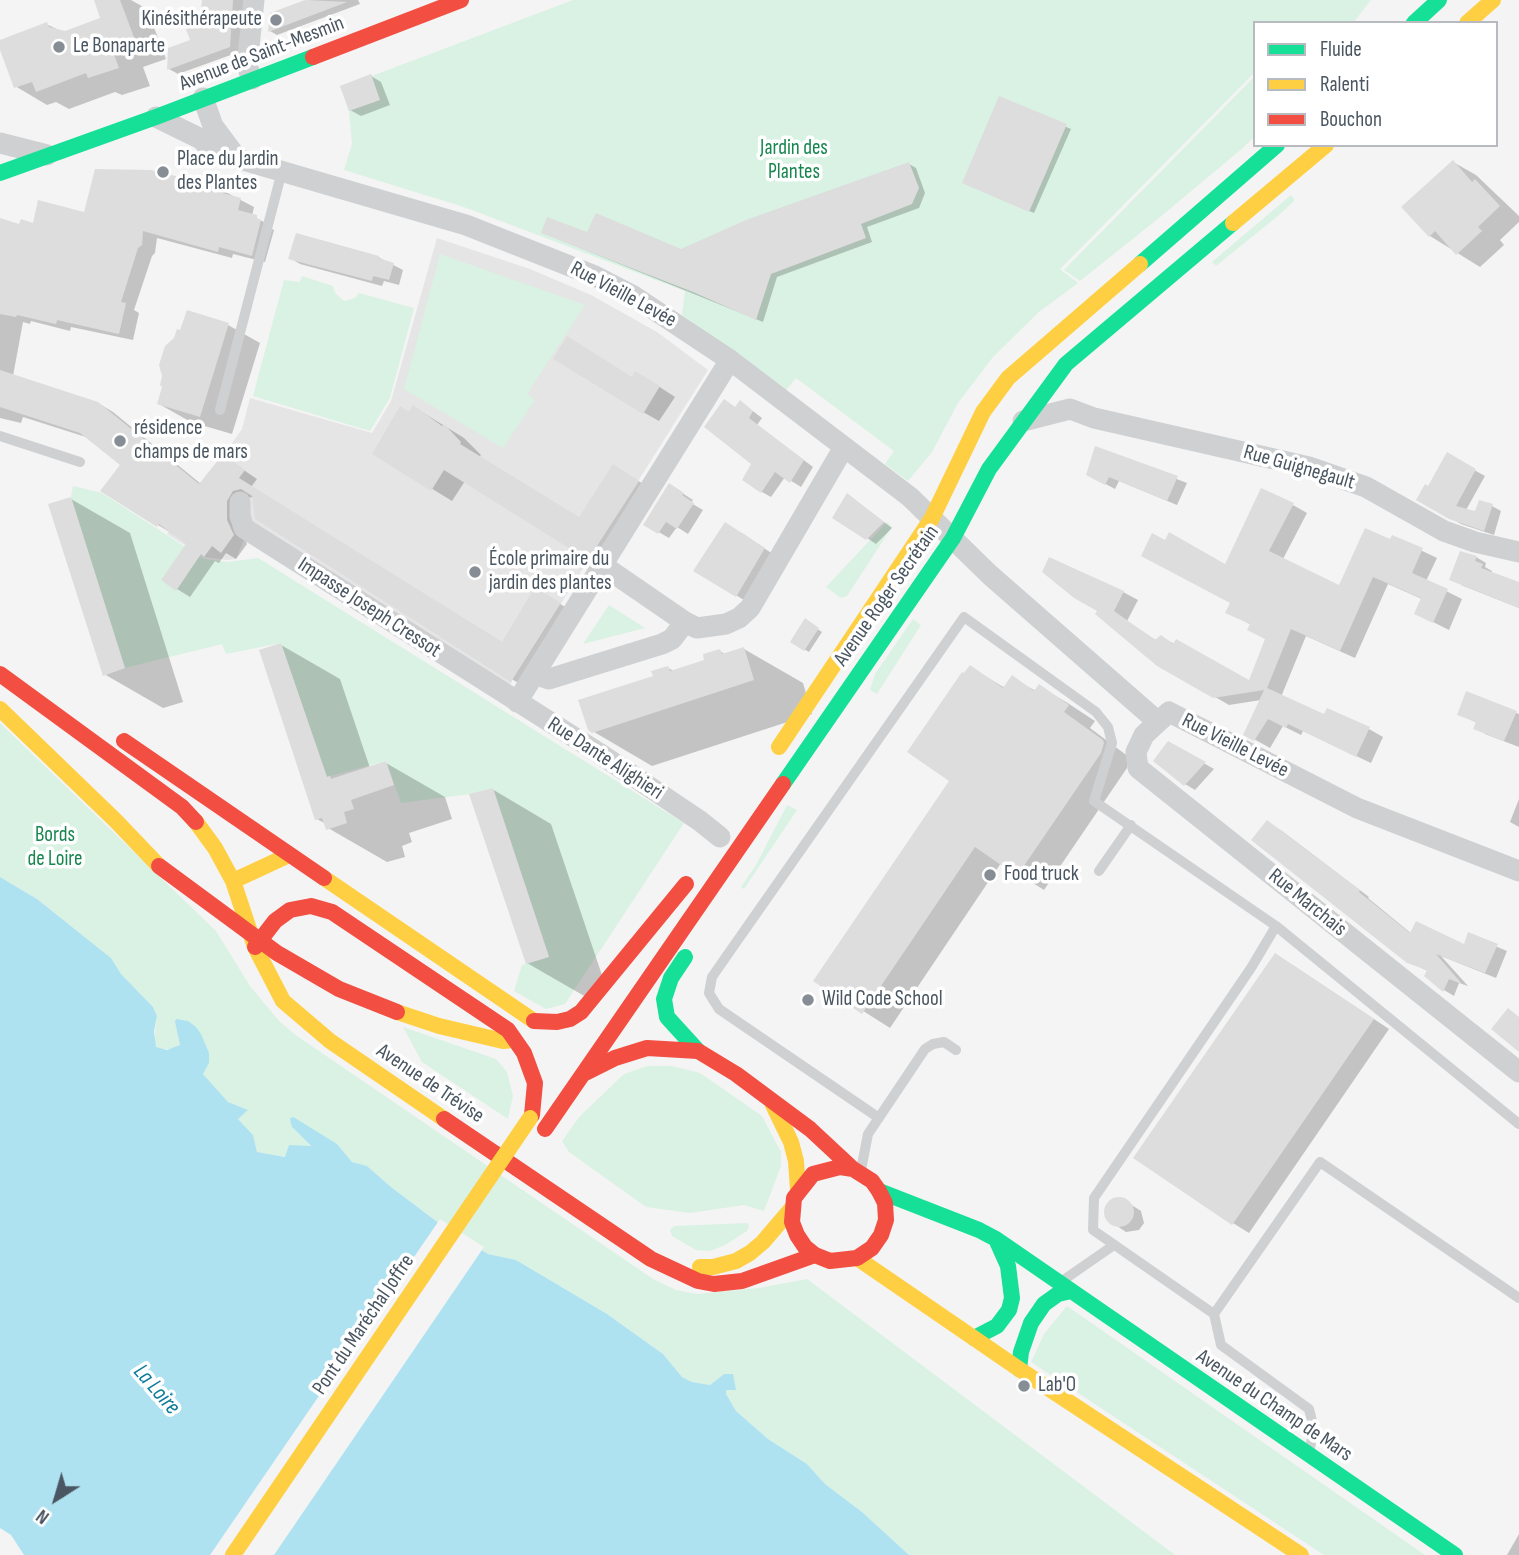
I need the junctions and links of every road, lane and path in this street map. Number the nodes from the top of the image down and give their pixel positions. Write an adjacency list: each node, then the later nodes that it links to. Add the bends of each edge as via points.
1 (254, 0): 7 (street, via 247,66)
2 (461, 0): 7 (main road, Avenue de Saint-Mesmin)
3 (1439, 0): 5 (main road)
4 (1493, 0): 6 (main road)
5 (1416, 21)
6 (1469, 21)
7 (252, 79): 8 (main road, Avenue de Saint-Mesmin)
8 (203, 98): 9 (main road, Avenue de Saint-Mesmin); 14 (street, via 214,126)
9 (156, 117): 13 (main road); 14 (street, via 201,139 212,151)
10 (0, 143): 13 (street)
11 (1275, 147): 26 (main road, Avenue Roger Secrétain, via 1009,378 983,412)
12 (1324, 147): 18 (main road, Avenue Roger Secrétain)
13 (47, 155): 16 (main road)
14 (237, 158): 15 (street, Rue Vieille Levée)
15 (282, 171): 17 (street, Rue Vieille Levée, via 466,225 595,276); 20 (lane)
16 (0, 173)
17 (730, 360): 23 (street, Rue Vieille Levée); 29 (street)
18 (1066, 364): 19 (street); 21 (main road, Avenue Roger Secrétain)
19 (1070, 409): 21 (street); 28 (street, Rue Guignegault, via 1309,467 1366,487 1444,531)
20 (220, 410)
21 (1022, 421): 27 (main road, Avenue Roger Secrétain, via 989,469)
22 (0, 436): 24 (lane)
23 (844, 447): 26 (street, Rue Vieille Levée); 30 (street, via 750,608 739,618 717,626 697,628)
24 (80, 462)
25 (240, 502): 35 (street, Impasse Joseph Cressot, via 244,528)
26 (932, 518): 27 (street, Rue Vieille Levée); 39 (main road, Avenue Roger Secrétain)
27 (953, 538): 37 (street, Rue Vieille Levée); 40 (main road, Avenue Roger Secrétain)
28 (1519, 552)
29 (602, 565): 30 (street); 33 (street)
30 (685, 622): 33 (street, via 662,644 549,679)
31 (0, 666): 34 (main road)
32 (0, 674): 46 (main road, Avenue de Trévise, via 182,807 208,838)
33 (534, 674): 35 (street)
34 (42, 685)
35 (517, 702): 42 (street, Rue Dante Alighieri)
36 (0, 709): 50 (main road, bridge, via 159,866 277,953 339,989 397,1012 439,1026)
37 (1157, 721): 44 (street, Rue Vieille Levée, via 1169,712 1357,808); 53 (street, Rue Marchais, via 1136,752 1138,768)
38 (108, 730): 43 (main road)
39 (773, 757)
40 (755, 823): 52 (main road, via 719,903 671,978 664,999 667,1017); 54 (main road, Avenue Roger Secrétain)
41 (1131, 825): 45 (lane); 47 (lane); 58 (lane, via 1094,801 1112,743 1097,712 964,617 712,977 709,993 719,1009)
42 (720, 836)
43 (289, 855): 46 (main road); 49 (main road, via 534,1021 557,1022 581,1012 689,879)
44 (1519, 871)
45 (1100, 872)
46 (233, 881): 48 (main road, Avenue de Trévise)
47 (1276, 926): 59 (lane); 66 (lane, via 1094,1198 1093,1230)
48 (256, 947): 50 (main road, via 275,920 290,910 312,906 332,912 508,1030); 69 (main road, Avenue de Trévise, via 283,1001 330,1041)
49 (589, 1027)
50 (516, 1040): 57 (main road, via 535,1083)
51 (956, 1050): 58 (lane, via 944,1042 925,1049)
52 (698, 1051): 54 (main road, via 647,1048); 56 (main road, Avenue du Champ de Mars)
53 (1519, 1072)
54 (583, 1074): 61 (main road, Avenue Roger Secrétain)
55 (552, 1082): 57 (main road)
56 (771, 1102): 60 (main road, Avenue du Champ de Mars); 62 (main road, Avenue du Champ de Mars, via 791,1142)
57 (531, 1117): 76 (main road, Pont du Maréchal Joffre, bridge)
58 (880, 1118): 60 (lane, via 869,1134)
59 (1519, 1124)
60 (857, 1171): 62 (main road, via 826,1169 813,1174); 63 (main road, Avenue du Champ de Mars)
61 (506, 1186)
62 (798, 1190): 64 (main road, Avenue du Champ de Mars)
63 (879, 1191): 65 (main road, Avenue du Champ de Mars); 68 (main road, via 886,1220 872,1248)
64 (792, 1208): 67 (main road, via 797,1235); 69 (main road, Avenue de Trévise, via 763,1242 736,1261 713,1267)
65 (996, 1239): 70 (main road, Avenue du Champ de Mars); 73 (main road, via 1008,1266 1012,1298 997,1326)
66 (1114, 1245): 70 (lane); 72 (lane)
67 (816, 1255): 68 (main road, via 830,1261); 69 (main road, Avenue de Trévise, via 742,1281 714,1284)
68 (857, 1258): 73 (main road)
69 (668, 1267)
70 (1065, 1287): 74 (main road, via 1044,1304 1031,1323); 75 (main road, Avenue du Champ de Mars)
71 (1519, 1298): 72 (lane, via 1320,1162)
72 (1214, 1314): 75 (lane, via 1221,1345 1309,1409 1314,1429)
73 (974, 1338): 74 (main road)
74 (1019, 1369): 77 (main road)
75 (1308, 1455): 78 (main road, Avenue du Champ de Mars)
76 (233, 1555)
77 (1301, 1555)
78 (1455, 1555)

